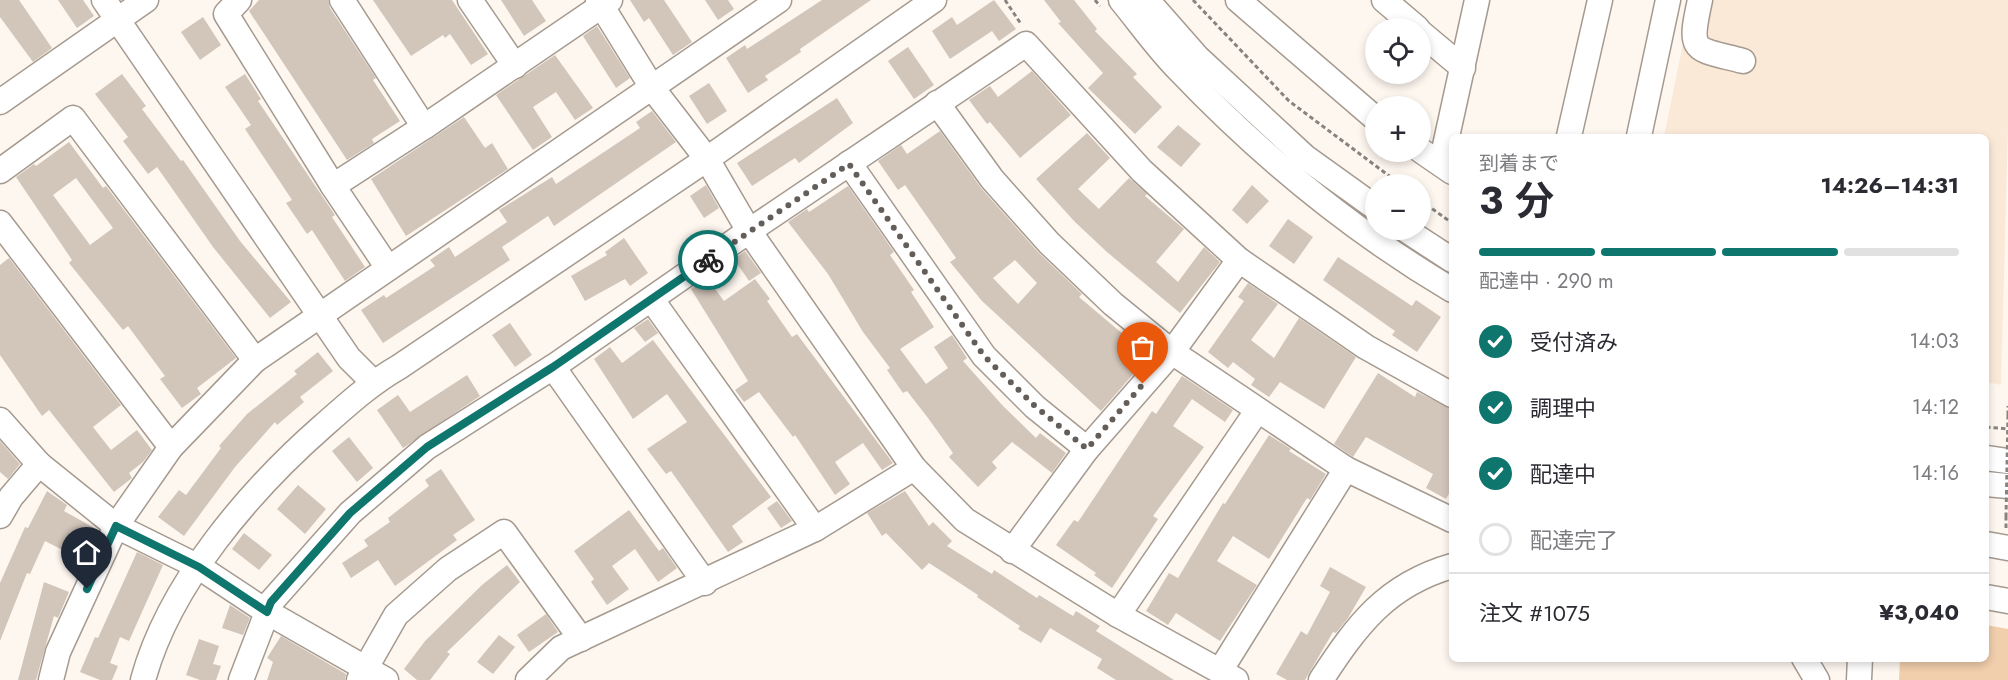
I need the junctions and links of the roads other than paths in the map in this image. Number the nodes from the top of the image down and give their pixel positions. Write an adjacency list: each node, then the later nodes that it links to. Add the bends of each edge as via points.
1 (146, 0): 16 (street)
2 (239, 0): 35 (street, via 226,14)
3 (342, 0): 26 (street)
4 (470, 0): 20 (street)
5 (779, 0): 22 (street)
6 (934, 0): 31 (street)
7 (1121, 0): 43 (street, via 1177,69 1282,169 1349,221)
8 (1147, 0): 36 (street, via 1197,57 1305,157)
9 (1238, 0): 25 (street)
10 (1383, 0): 17 (street)
11 (1477, 0): 21 (street)
12 (1600, 0): 28 (street)
13 (1668, 0): 29 (street)
14 (1700, 0): 19 (street, via 1694,43 1700,50)
15 (603, 2): 20 (street); 22 (street)
16 (110, 9): 23 (street); 45 (street)
17 (1405, 18)
18 (1431, 41): 21 (street)
19 (1743, 61)
20 (515, 66): 26 (street)
21 (1463, 68): 27 (street)
22 (653, 89): 31 (street); 42 (street)
23 (2, 96)
24 (937, 103): 32 (street); 41 (street, via 1026,44 1142,171); 46 (street, via 992,179 1049,243 1113,304)
25 (1365, 110)
26 (424, 128): 35 (street)
27 (1452, 134)
28 (1569, 134)
29 (1639, 134)
30 (1431, 157): 33 (street)
31 (707, 159): 38 (street); 49 (street)
32 (849, 164): 38 (street); 54 (street, via 984,356)
33 (1447, 168)
34 (0, 171): 47 (street, via 73,118)
35 (333, 186): 42 (street)
36 (1365, 200)
37 (0, 223): 53 (street)
38 (748, 231): 44 (street); 58 (street)
39 (1421, 240): 40 (street)
40 (1449, 258)
41 (1239, 260): 46 (street); 50 (street, via 1366,347)
42 (388, 268): 45 (street)
43 (1449, 288)
44 (652, 300): 48 (street); 65 (street)
45 (320, 314): 47 (street); 49 (street, via 349,358)
46 (1172, 352): 51 (street); 54 (street)
47 (255, 360): 53 (street)
48 (553, 367): 71 (street); 74 (street, via 427,447 350,513 271,602)
49 (373, 382): 69 (street, via 279,465 232,517)
50 (1449, 393)
51 (1257, 411): 59 (street); 75 (street)
52 (0, 420): 57 (street)
53 (171, 447): 64 (street)
54 (1087, 449): 68 (street)
55 (1989, 458): 56 (street)
56 (2008, 461)
57 (39, 464): 62 (street); 64 (street)
58 (914, 468): 65 (street); 68 (street, via 965,520)
59 (1346, 470): 63 (street); 80 (street)
60 (1989, 484): 61 (street)
61 (2008, 486)
62 (0, 516)
63 (1449, 519)
64 (116, 526): 69 (street); 81 (street, via 58,652)
65 (815, 529): 71 (street)
66 (1989, 545): 67 (street)
67 (2008, 548)
68 (1012, 551): 75 (street)
69 (199, 567): 74 (street); 82 (street, via 170,614)
70 (1449, 567): 86 (street, via 1381,602 1349,638)
71 (705, 583): 76 (street)
72 (1989, 598): 73 (street)
73 (2008, 601)
74 (267, 612): 79 (street); 83 (street)
75 (1118, 615): 80 (street)
76 (581, 639): 79 (street, via 504,532 448,569 396,615); 85 (street, via 561,648)
77 (1806, 662): 87 (street)
78 (1860, 662): 88 (street)
79 (362, 674): 84 (street)
80 (1228, 676)
81 (51, 680)
82 (143, 680)
83 (241, 680)
84 (387, 680)
85 (528, 680)
86 (1322, 680)
87 (1817, 680)
88 (1859, 680)

